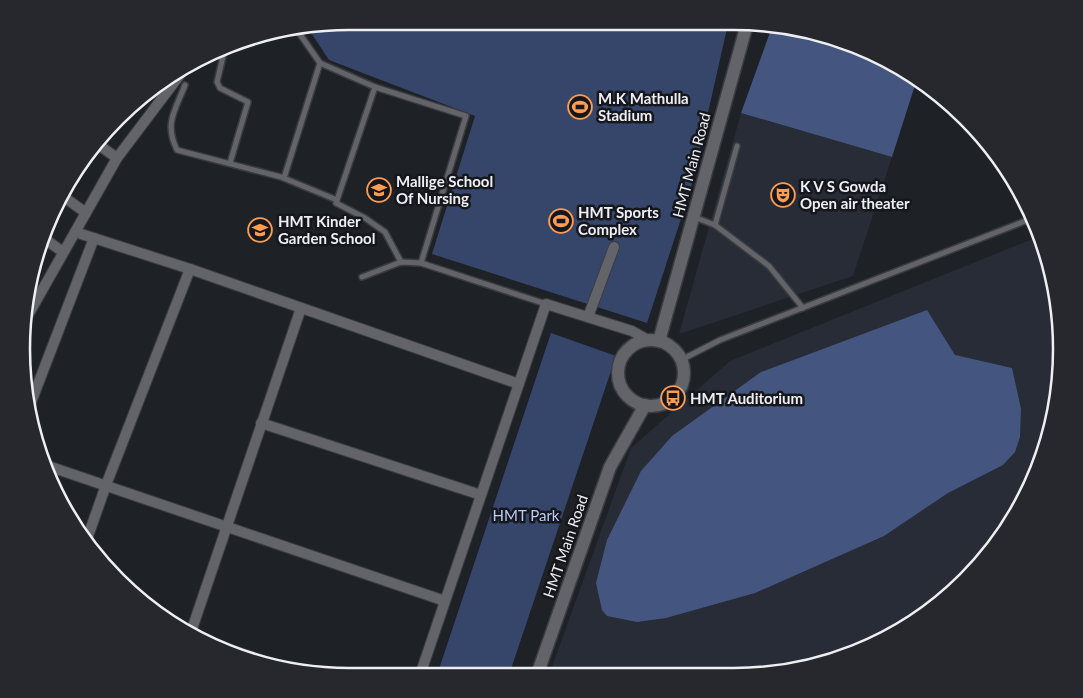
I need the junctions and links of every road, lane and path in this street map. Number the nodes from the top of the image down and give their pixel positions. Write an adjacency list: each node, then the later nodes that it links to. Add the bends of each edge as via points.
1 (745, 31): 16 (street, HMT Main Road)
2 (300, 34): 4 (lane)
3 (222, 56): 11 (lane, via 217,82 220,88 248,102)
4 (320, 62): 7 (lane); 12 (lane)
5 (174, 83): 10 (street)
6 (185, 86): 11 (lane, via 170,126 177,150)
7 (375, 86): 14 (lane); 25 (lane, via 466,116)
8 (737, 146): 18 (lane)
9 (102, 147): 10 (street)
10 (117, 158): 15 (street)
11 (230, 164): 12 (lane)
12 (284, 178): 14 (lane)
13 (67, 200): 15 (street)
14 (337, 200): 24 (lane, via 336,203 385,232)
15 (86, 213): 19 (street)
16 (694, 217): 18 (lane); 33 (street, HMT Main Road)
17 (1026, 221): 31 (lane)
18 (715, 226): 31 (lane, via 769,266)
19 (75, 232): 20 (street); 23 (street)
20 (94, 238): 26 (street); 36 (street)
21 (49, 242): 23 (street)
22 (614, 247): 32 (street)
23 (63, 252): 28 (street)
24 (401, 262): 25 (lane); 27 (lane)
25 (421, 263): 29 (lane)
26 (190, 269): 30 (street); 40 (street)
27 (362, 277)
28 (34, 301)
29 (546, 304): 32 (street); 35 (street)
30 (301, 308): 35 (street); 38 (street)
31 (803, 308): 34 (lane, via 720,340)
32 (588, 317): 33 (street)
33 (653, 340): 34 (street, via 675,350); 37 (street, via 636,343 627,350 617,371 618,383 624,393 634,402)
34 (681, 360): 37 (street, via 684,378 673,398 663,405)
35 (519, 384): 41 (street)
36 (34, 395)
37 (645, 405): 47 (street, HMT Main Road, via 610,467)
38 (261, 423): 41 (street); 42 (street)
39 (53, 467): 40 (street)
40 (106, 485): 42 (street); 43 (street)
41 (481, 495): 44 (street)
42 (226, 527): 44 (street); 45 (street)
43 (89, 533)
44 (445, 601): 46 (street)
45 (193, 627)
46 (422, 668)
47 (539, 668)

